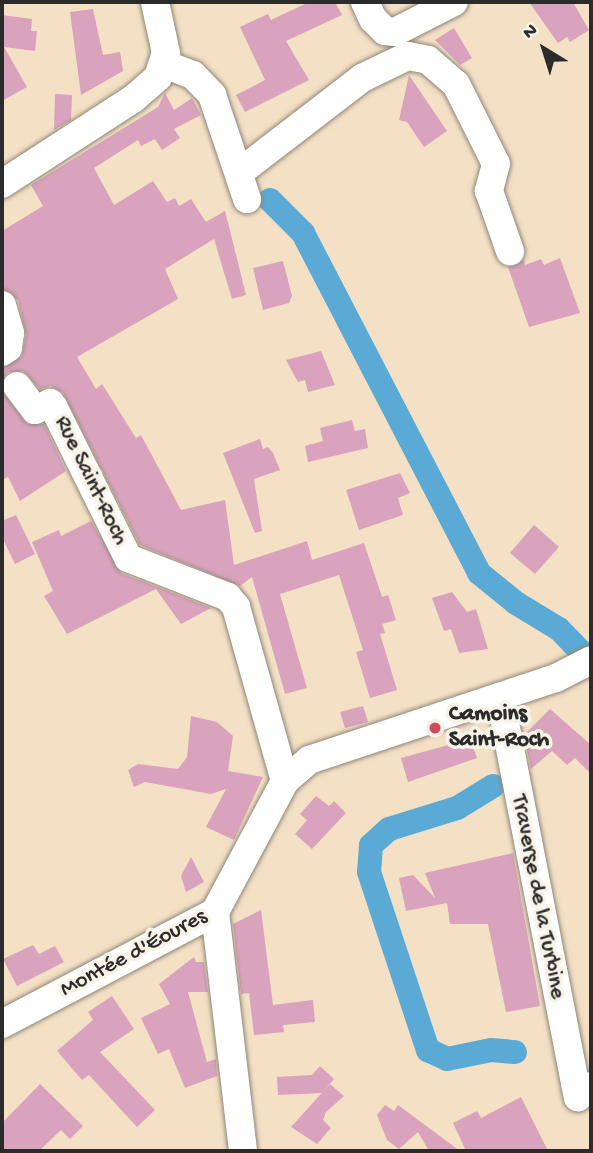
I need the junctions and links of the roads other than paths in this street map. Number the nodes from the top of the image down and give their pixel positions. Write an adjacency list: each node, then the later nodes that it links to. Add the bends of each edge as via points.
1 (155, 2): 4 (street, via 165,38)
2 (365, 2): 3 (street, via 385,31 395,32)
3 (454, 2)
4 (164, 64): 5 (street, via 148,89); 6 (street, via 193,75 212,95 243,186 362,78 408,56 428,60 456,84 496,164 489,191)
5 (12, 178)
6 (510, 251)
7 (2, 305): 8 (street, via 10,333)
8 (5, 350)
9 (17, 386): 12 (street, Rue Saint-Roch, via 35,410 51,403 128,558 228,597 236,607)
10 (591, 660): 11 (street, Montée d'Éoures)
11 (500, 697): 12 (street, Montée d'Éoures, via 325,754 296,769); 15 (street, Traverse de la Turbine)
12 (285, 781): 13 (street, Montée d'Éoures)
13 (215, 912): 14 (street, Montée d'Éoures); 16 (street)
14 (2, 1024)
15 (585, 1091)
16 (243, 1151)

